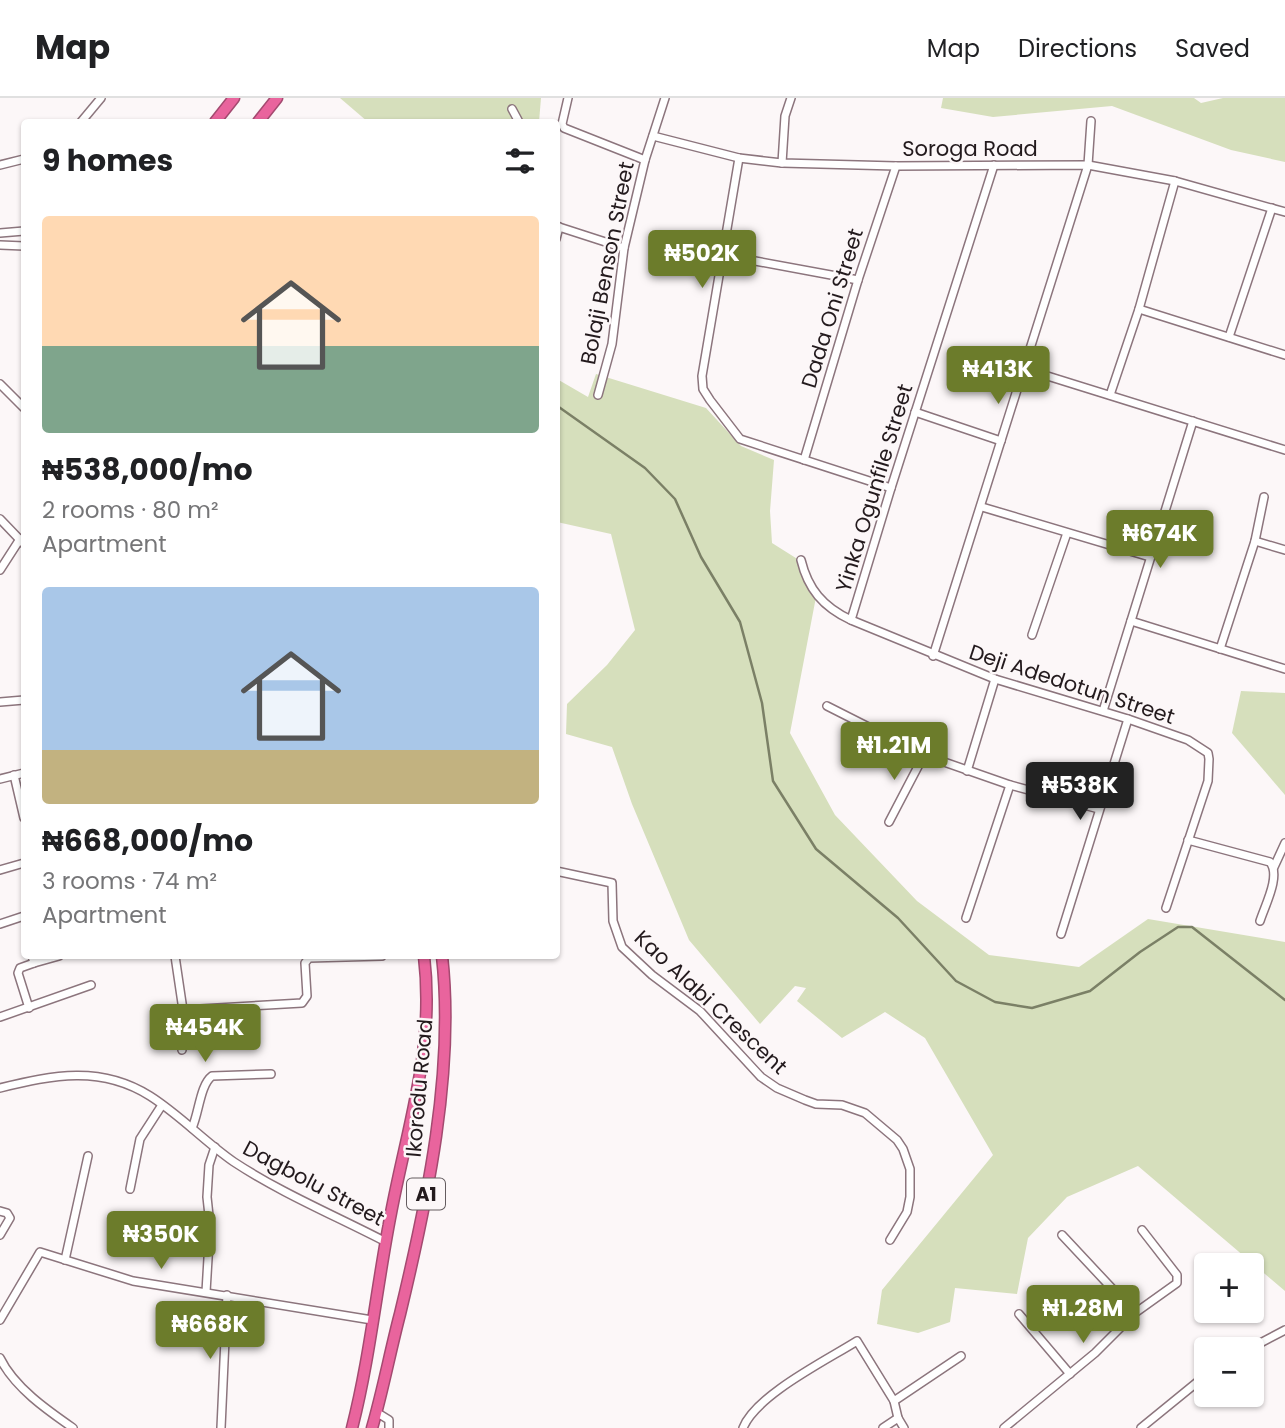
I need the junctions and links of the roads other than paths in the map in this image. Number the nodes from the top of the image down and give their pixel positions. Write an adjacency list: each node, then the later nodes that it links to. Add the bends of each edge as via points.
1 (102, 98): 8 (street)
2 (233, 98): 9 (highway)
3 (276, 98): 10 (highway)
4 (568, 98): 16 (street, via 564,128)
5 (665, 98): 13 (street, Bolaji Benson Street)
6 (792, 98): 17 (street, via 785,116)
7 (512, 109): 11 (street)
8 (84, 119)
9 (217, 119)
10 (260, 119)
11 (517, 119)
12 (1091, 121): 20 (street)
13 (653, 135): 14 (street, Soroga Road); 16 (street, Bolaji Benson Street)
14 (739, 159): 17 (street, Soroga Road); 31 (street)
15 (21, 160): 18 (street)
16 (645, 160): 30 (street, Bolaji Benson Street)
17 (782, 163): 21 (street, Soroga Road)
18 (0, 165)
19 (994, 165): 20 (street, Soroga Road); 21 (street, Soroga Road); 41 (street, Yinka Ogunfile Street)
20 (1088, 165): 22 (street, Soroga Road); 36 (street)
21 (895, 166): 32 (street, Dada Oni Street)
22 (1175, 181): 23 (street, Soroga Road); 33 (street)
23 (1272, 208): 24 (street, Soroga Road); 34 (street)
24 (1285, 212)
25 (560, 227): 30 (street)
26 (21, 231): 27 (street)
27 (0, 233)
28 (0, 245): 29 (street)
29 (21, 246)
30 (624, 248): 38 (street, Bolaji Benson Street, via 612,344)
31 (723, 255): 32 (street); 45 (street, via 703,389 740,439)
32 (858, 280): 45 (street, Dada Oni Street)
33 (1139, 309): 34 (street); 39 (street)
34 (1229, 337): 35 (street)
35 (1285, 355)
36 (1025, 369): 39 (street); 43 (street)
37 (0, 384): 40 (street)
38 (598, 395)
39 (1110, 395): 42 (street)
40 (21, 405)
41 (915, 412): 43 (street); 46 (street, Yinka Ogunfile Street)
42 (1193, 421): 44 (street); 55 (street)
43 (1001, 441): 48 (street)
44 (1285, 450)
45 (804, 460): 46 (street)
46 (891, 488): 58 (street, Yinka Ogunfile Street)
47 (1264, 497): 52 (street)
48 (982, 507): 50 (street); 62 (street)
49 (0, 519): 51 (street)
50 (1066, 533): 55 (street); 60 (street)
51 (21, 541)
52 (1255, 541): 54 (street); 61 (street)
53 (21, 543): 57 (street)
54 (1285, 550)
55 (1150, 557): 59 (street)
56 (801, 559): 58 (street, Deji Adedotun Street, via 811,589)
57 (0, 570)
58 (851, 620): 62 (street, Deji Adedotun Street)
59 (1131, 621): 61 (street); 68 (street)
60 (1032, 635)
61 (1220, 649): 63 (street)
62 (933, 656): 64 (street, Deji Adedotun Street)
63 (1285, 669)
64 (995, 679): 68 (street, Deji Adedotun Street); 71 (street)
65 (21, 700): 66 (street)
66 (0, 702)
67 (827, 706): 70 (street)
68 (1103, 711): 69 (street, Deji Adedotun Street)
69 (1128, 719): 77 (street); 79 (street, Deji Adedotun Street, via 1188,740 1208,753 1208,781)
70 (924, 755): 71 (street); 78 (street)
71 (967, 771): 75 (street)
72 (21, 774): 73 (street)
73 (15, 775): 74 (street); 76 (street)
74 (0, 779)
75 (1010, 785): 77 (street); 87 (street)
76 (21, 804)
77 (1099, 809): 90 (street)
78 (889, 822)
79 (1188, 840): 82 (street, via 1270,862); 85 (street, Deji Adedotun Street)
80 (1285, 843): 82 (street)
81 (21, 864): 83 (street)
82 (1274, 867): 88 (street)
83 (0, 870)
84 (560, 872): 112 (street, Kao Alabi Crescent, via 612,883 613,921 622,947 700,1011 768,1083 816,1104 851,1107 891,1132 908,1160 911,1182 906,1212)
85 (1166, 908)
86 (21, 917): 89 (street)
87 (966, 918)
88 (1260, 920)
89 (0, 923)
90 (1061, 934)
91 (33, 959): 97 (street, via 18,972)
92 (175, 959): 98 (street)
93 (306, 959): 98 (street, via 307,996 302,1003)
94 (424, 959): 113 (highway, Ikorodu Road / A1, via 424,1061)
95 (442, 959): 128 (highway, Ikorodu Road / A1, via 445,1015 433,1153 417,1242)
96 (91, 985): 97 (street)
97 (29, 1008): 99 (street)
98 (183, 1010): 100 (street)
99 (0, 1017)
100 (182, 1050)
101 (271, 1074): 104 (street, via 212,1076 203,1086)
102 (0, 1088): 103 (street, Dagbolu Street, via 49,1077 95,1075 132,1087)
103 (162, 1105): 104 (street, Dagbolu Street); 107 (street, via 140,1139)
104 (192, 1128): 105 (street, Dagbolu Street)
105 (215, 1147): 113 (street, Dagbolu Street, via 266,1180); 115 (street, via 207,1197)
106 (88, 1156): 114 (street)
107 (130, 1189)
108 (0, 1211): 110 (street, via 10,1218)
109 (1142, 1230): 117 (street, via 1178,1279)
110 (0, 1235)
111 (1062, 1235): 117 (street)
112 (890, 1240)
113 (386, 1242): 120 (highway, Ikorodu Road / A1)
114 (65, 1260): 115 (street, via 133,1281); 119 (street, via 40,1252)
115 (206, 1292): 116 (street)
116 (227, 1295): 120 (street); 131 (street)
117 (1135, 1313): 125 (street)
118 (1020, 1314): 125 (street)
119 (0, 1320)
120 (372, 1320): 132 (highway, Ikorodu Road / A1)
121 (1285, 1330): 122 (street)
122 (1264, 1341)
123 (961, 1356): 127 (street)
124 (0, 1358): 130 (street, via 18,1382)
125 (1070, 1374): 138 (street)
126 (1194, 1385): 139 (street)
127 (894, 1401): 129 (street); 135 (street, via 857,1341 774,1393)
128 (376, 1412): 133 (highway, Ikorodu Road / A1); 134 (street, via 389,1420)
129 (898, 1418): 136 (street); 137 (street)
130 (73, 1428)
131 (220, 1428)
132 (352, 1428)
133 (372, 1428)
134 (389, 1428)
135 (743, 1428)
136 (883, 1428)
137 (904, 1428)
138 (1004, 1428)
139 (1141, 1428)

